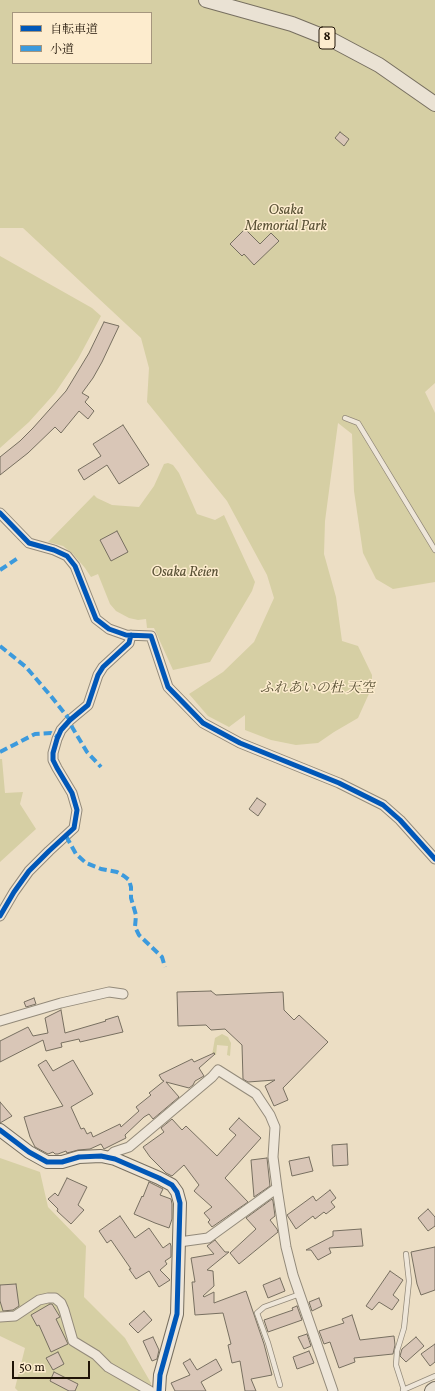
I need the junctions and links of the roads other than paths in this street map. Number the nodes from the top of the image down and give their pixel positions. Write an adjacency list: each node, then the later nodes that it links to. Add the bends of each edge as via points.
1 (206, 0): 2 (main road, 8, via 292,24 332,40 379,65)
2 (435, 104)
3 (345, 418): 5 (lane, via 358,423)
4 (0, 513): 6 (street, via 29,543 67,556 75,566 96,619 109,629)
5 (435, 550)
6 (131, 635): 7 (street, via 151,636 168,687 203,723 240,743 339,783 383,805); 8 (street, via 129,643 98,675 88,705 70,720 57,739 54,760 74,799 77,810 74,828 29,871)
7 (435, 859)
8 (0, 916)
9 (123, 994): 10 (street, via 109,992)
10 (0, 1021)
11 (0, 1130): 12 (street, via 47,1162 62,1162 79,1157)
12 (108, 1157): 13 (street, via 129,1147 218,1070 256,1094 270,1115 275,1127 273,1157); 14 (street, via 172,1185 180,1203)
13 (277, 1188): 14 (street, via 208,1238); 16 (street, via 286,1247)
14 (179, 1242): 23 (street, via 177,1314 160,1375)
15 (406, 1254): 21 (lane, via 409,1281 404,1328 396,1365)
16 (300, 1294): 19 (lane, via 257,1312); 24 (street)
17 (0, 1317): 22 (street, via 15,1316 39,1300 55,1298 64,1310 73,1341 96,1355 108,1367)
18 (435, 1376): 21 (lane)
19 (280, 1385)
20 (435, 1389): 25 (main road)
21 (403, 1390)
22 (150, 1391)
23 (159, 1391)
24 (333, 1391)
25 (432, 1391)

